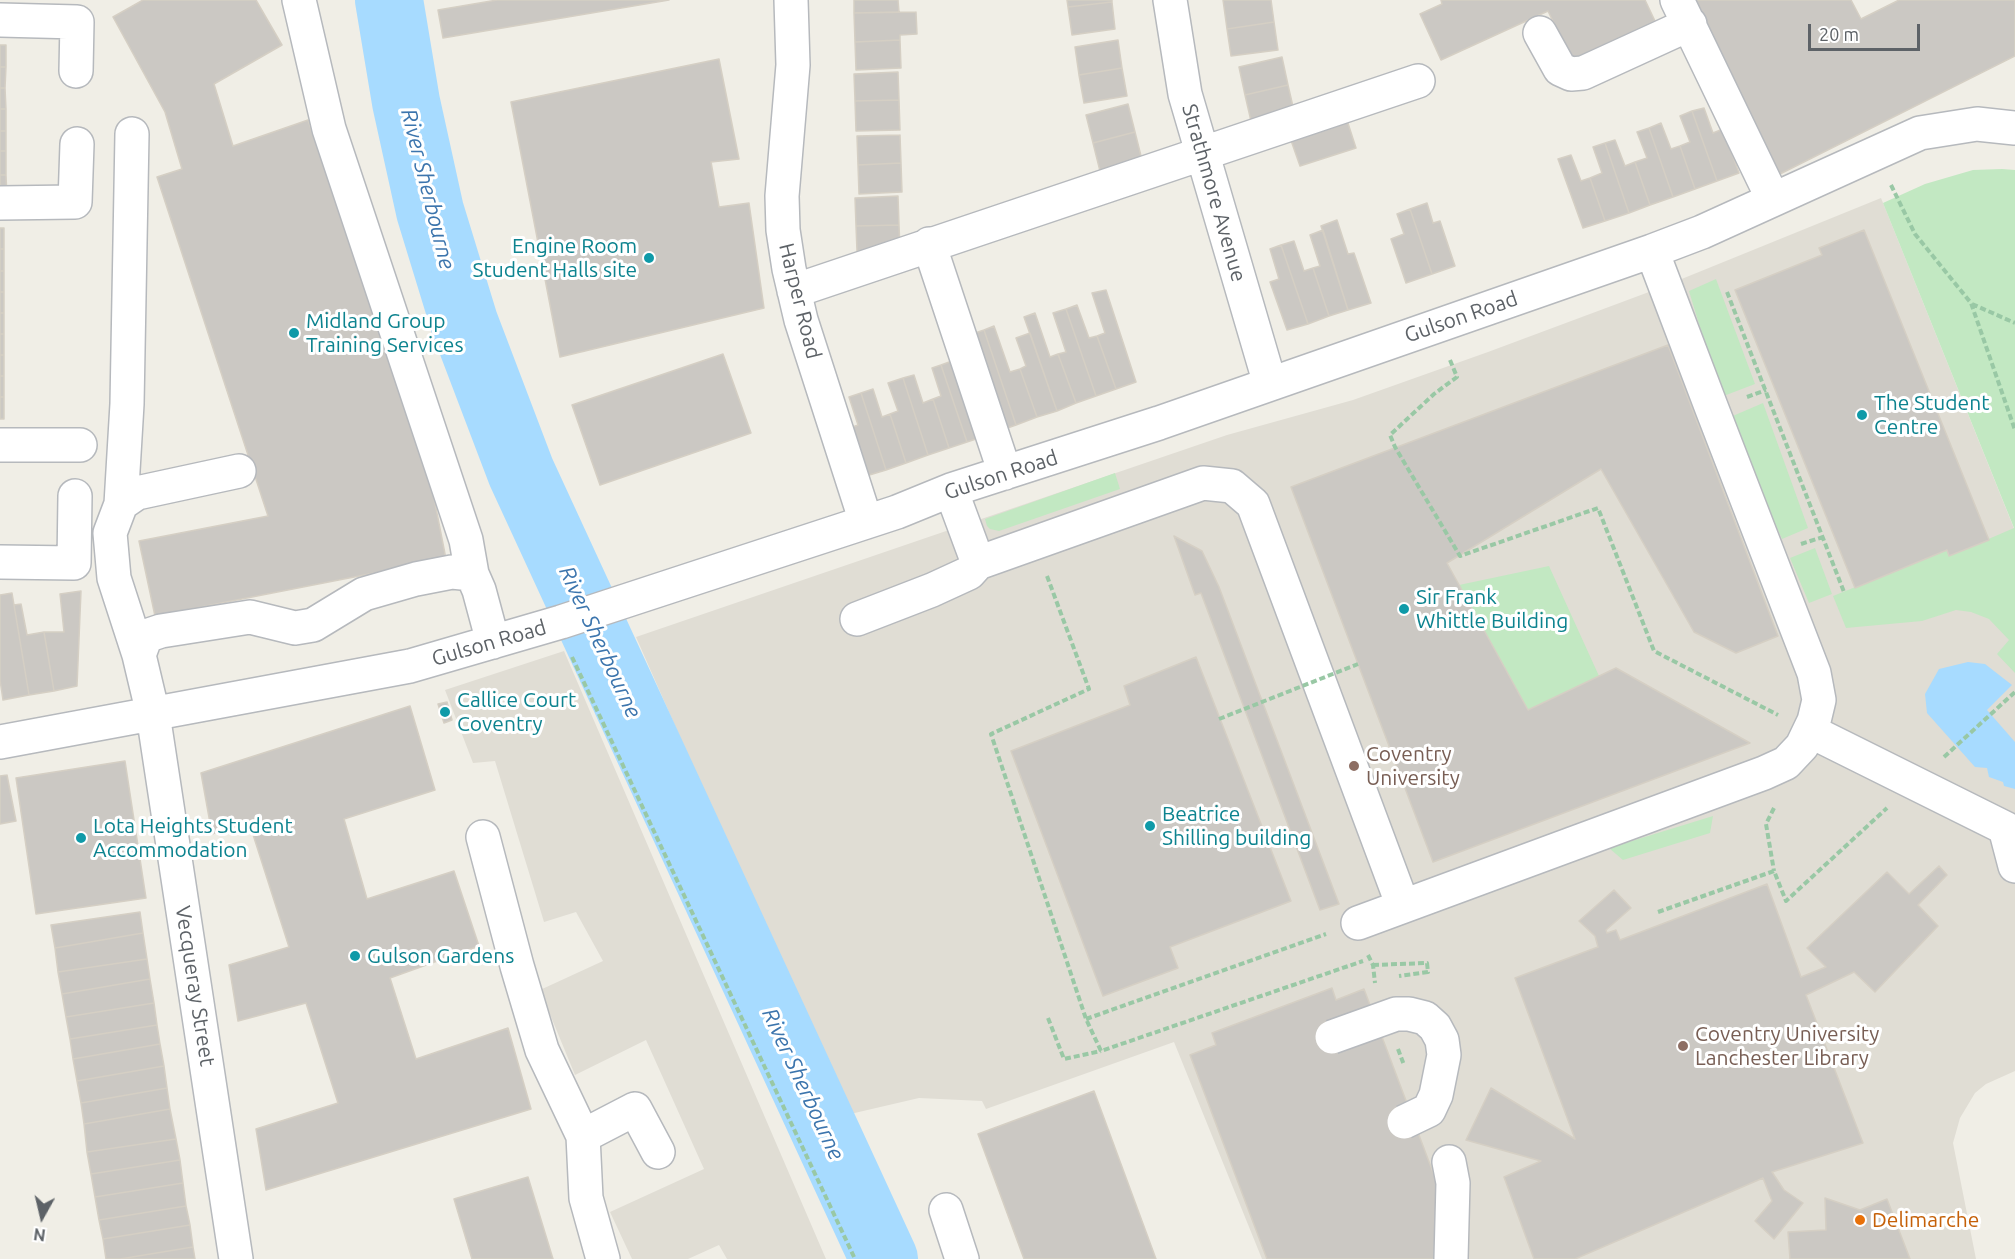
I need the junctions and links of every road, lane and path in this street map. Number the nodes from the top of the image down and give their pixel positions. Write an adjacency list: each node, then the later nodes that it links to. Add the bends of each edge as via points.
1 (299, 0): 39 (street, via 329,129 466,540)
2 (791, 0): 20 (street, Harper Road, via 793,65 782,196 783,230)
3 (1170, 0): 15 (street, Strathmore Avenue, via 1185,94)
4 (1683, 12): 6 (street, via 1583,73 1571,74 1560,69); 16 (street)
5 (0, 20): 7 (street, via 77,22)
6 (1540, 33)
7 (76, 71)
8 (1418, 81): 15 (street)
9 (2015, 107): 10 (street, Gulson Road)
10 (1977, 124): 11 (street, Gulson Road); 14 (street, Gulson Road, via 1920,133)
11 (2015, 128)
12 (132, 134): 35 (street, Vecqueray Street, via 127,404)
13 (77, 144): 17 (street, via 75,202)
14 (1874, 152): 16 (street, Gulson Road); 22 (path, via 1915,234)
15 (1202, 153): 18 (street); 24 (street, Strathmore Avenue)
16 (1773, 199): 19 (street, Gulson Road)
17 (0, 203)
18 (929, 244): 20 (street); 32 (street)
19 (1652, 251): 24 (street, Gulson Road); 50 (street, via 1814,673 1819,700)
20 (794, 291): 36 (street, Harper Road)
21 (1727, 292): 25 (path)
22 (1971, 303): 23 (path); 28 (path)
23 (2015, 323)
24 (1270, 384): 32 (street, Gulson Road)
25 (1766, 390): 27 (path); 41 (path)
26 (1434, 394): 50 (path, via 1390,435 1460,556 1598,508 1654,651)
27 (1753, 394)
28 (2015, 430)
29 (0, 444): 30 (street)
30 (80, 445)
31 (239, 471): 35 (street, via 137,493)
32 (1005, 473): 33 (street, Gulson Road)
33 (951, 490): 36 (street, Gulson Road); 38 (street)
34 (75, 496): 37 (street, via 74,563)
35 (121, 504): 45 (street, Vecqueray Street, via 110,533 114,578)
36 (866, 522): 43 (street, Gulson Road)
37 (0, 562)
38 (978, 563): 42 (street, via 969,573); 58 (street, via 1203,483 1232,486 1253,504)
39 (471, 574): 44 (street); 45 (street, via 452,572 364,594 313,625 295,628 250,616 161,631 146,636)
40 (1046, 574): 66 (path, via 1089,689 991,734)
41 (1844, 592)
42 (857, 619)
43 (559, 623): 44 (street, Gulson Road); 76 (path)
44 (494, 642): 48 (street, Gulson Road, via 410,666)
45 (139, 655): 48 (street, Vecqueray Street)
46 (1358, 664): 49 (path, bridge)
47 (2015, 692): 52 (path)
48 (153, 714): 51 (street, Gulson Road); 74 (street, Vecqueray Street)
49 (1220, 719)
50 (1810, 731): 53 (street, via 1802,746); 54 (street)
51 (0, 742)
52 (1951, 750)
53 (1778, 766): 57 (path, via 1784,788 1766,824); 58 (street)
54 (1915, 783): 56 (street, via 2005,828); 57 (path, via 1786,901)
55 (483, 837): 70 (street, via 542,1050)
56 (2015, 866)
57 (1774, 871): 59 (path)
58 (1403, 906): 60 (street)
59 (1658, 912)
60 (1358, 923)
61 (1289, 946): 66 (path)
62 (1369, 958): 68 (path)
63 (1396, 976): 64 (path, via 1428,972 1427,963 1373,965 1375,979)
64 (1385, 977)
65 (1048, 1018): 68 (path, via 1064,1059)
66 (1086, 1019): 68 (path)
67 (1332, 1038): 69 (street, bridge, via 1396,1014 1425,1018 1436,1027 1444,1055 1436,1095 1429,1110)
68 (1101, 1052)
69 (1404, 1122)
70 (583, 1136): 71 (street, via 635,1109); 75 (street, via 586,1198)
71 (658, 1152)
72 (1449, 1162): 78 (street, via 1453,1184)
73 (946, 1210): 77 (street)
74 (236, 1259)
75 (603, 1259)
76 (855, 1259)
77 (962, 1259)
78 (1451, 1259)

